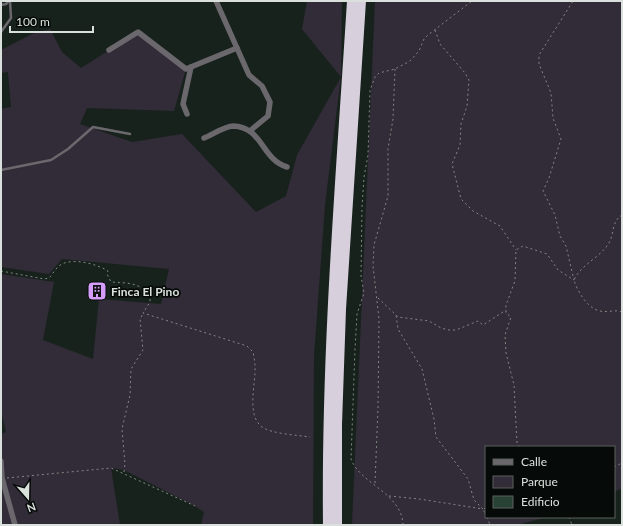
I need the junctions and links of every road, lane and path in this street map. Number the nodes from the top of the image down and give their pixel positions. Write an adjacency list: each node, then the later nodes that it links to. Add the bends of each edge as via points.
1 (9, 1): 7 (lane); 9 (lane, via 11,18)
2 (216, 1): 10 (street)
3 (352, 1): 40 (highway, via 330,358)
4 (361, 1): 41 (highway, via 341,309 336,438)
5 (472, 1): 8 (path)
6 (573, 1): 23 (path, via 538,55 539,64 552,94 553,118 561,139 543,192 555,215 560,236 566,246)
7 (1, 5)
8 (434, 30): 13 (path, via 424,39 419,51 410,61); 21 (path, via 440,44 469,80 460,145 452,164 461,199 474,211 500,226)
9 (1, 32)
10 (237, 48): 12 (street); 15 (street, via 248,75 262,86 270,102 268,116)
11 (109, 50): 12 (street, via 138,32 186,69)
12 (191, 67): 14 (street, via 183,104)
13 (395, 69): 24 (path, via 388,149 388,196 374,245 373,266); 34 (path, via 379,73 370,90 368,155 362,207 361,276 364,293 357,314 354,349 351,459 357,470)
14 (186, 114)
15 (251, 130): 17 (street, via 232,126); 18 (street, via 276,164)
16 (130, 134): 19 (lane, via 93,127 51,160)
17 (204, 138)
18 (287, 167)
19 (1, 170)
20 (622, 215): 23 (path, via 614,225 610,241 585,265)
21 (516, 250): 23 (path, via 523,246 547,254 558,270); 25 (path, via 515,281)
22 (1, 271): 27 (path, via 44,279 49,278 60,264 68,262 100,266 108,271 110,282 135,284 150,295 150,302)
23 (574, 280): 26 (path, via 579,294 594,309)
24 (377, 289): 28 (path, via 378,299); 34 (path, via 379,319)
25 (506, 310): 28 (path, via 483,324 474,321 463,328 449,330 429,321); 30 (path, via 511,317 505,335 506,353 514,385)
26 (622, 312)
27 (143, 313): 29 (path, via 247,346 253,352 256,368 253,395 256,420 262,427 285,434); 32 (path, via 140,319 143,350 131,369 130,395 122,429 125,464)
28 (396, 315): 37 (path, via 398,329 422,369 436,437 468,479 474,500)
29 (310, 437)
30 (519, 446)
31 (1, 461): 33 (street)
32 (123, 473): 33 (path, via 111,468); 36 (path)
33 (2, 478): 39 (street)
34 (375, 484): 35 (path)
35 (388, 496): 37 (path); 42 (path, via 401,515)
36 (195, 506)
37 (483, 509): 38 (path)
38 (485, 514)
39 (15, 525)
40 (328, 525)
41 (337, 525)
42 (403, 525)

